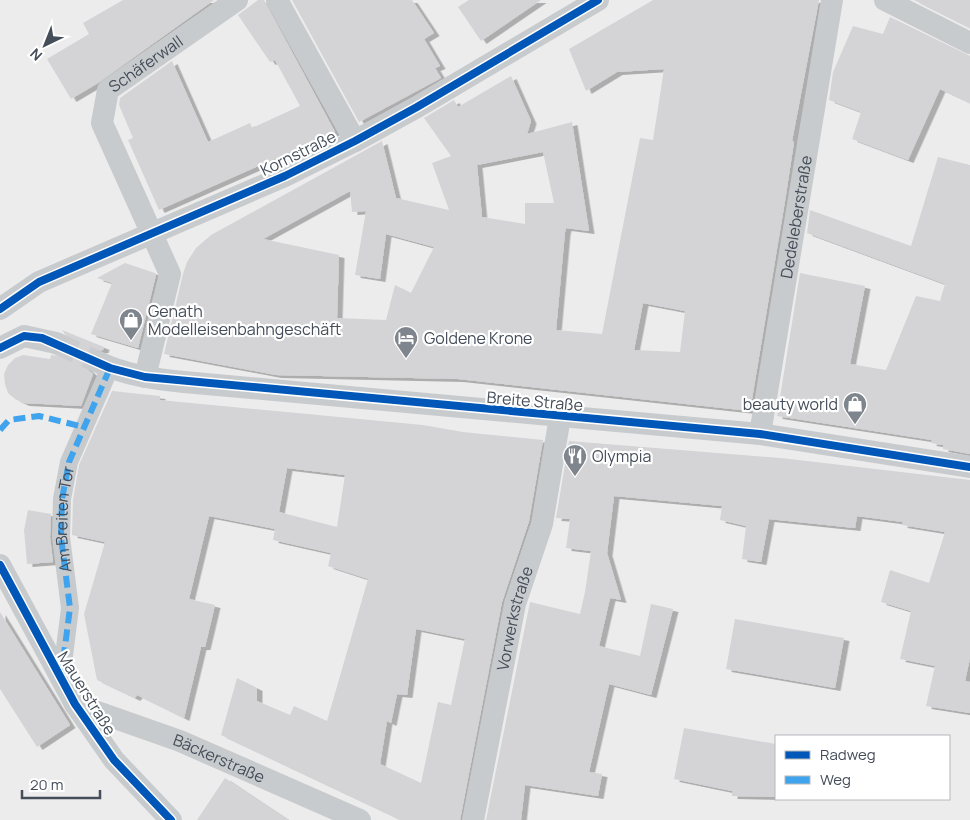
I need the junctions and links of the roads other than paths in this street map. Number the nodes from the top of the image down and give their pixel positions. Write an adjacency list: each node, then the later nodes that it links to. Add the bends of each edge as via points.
1 (237, 0): 8 (street, Schäferwall, via 108,90 102,124)
2 (277, 0): 7 (street)
3 (598, 0): 7 (street, Kornstraße)
4 (832, 0): 15 (street, Dedeleberstraße)
5 (885, 0): 6 (street)
6 (970, 43)
7 (355, 141): 8 (street, Kornstraße, via 285,176)
8 (152, 234): 9 (street, Kornstraße, via 40,282); 13 (street, Schäferwall, via 170,274)
9 (0, 309)
10 (56, 343): 11 (street, via 24,336)
11 (0, 348)
12 (104, 365): 13 (street, Breite Straße); 18 (street, Am Breiten Tor, via 69,462 62,499 61,536 70,608)
13 (145, 377): 14 (street, Breite Straße)
14 (560, 417): 15 (street, Breite Straße); 22 (street, Vorwerkstraße, via 542,524 514,604)
15 (760, 434): 16 (street, Breite Straße)
16 (970, 467)
17 (0, 565): 18 (street, Mauerstraße)
18 (60, 680): 19 (street, Mauerstraße)
19 (75, 704): 20 (street, Mauerstraße, via 114,760); 21 (street, Bäckerstraße, via 180,741)
20 (171, 820)
21 (360, 820)
22 (474, 820)

